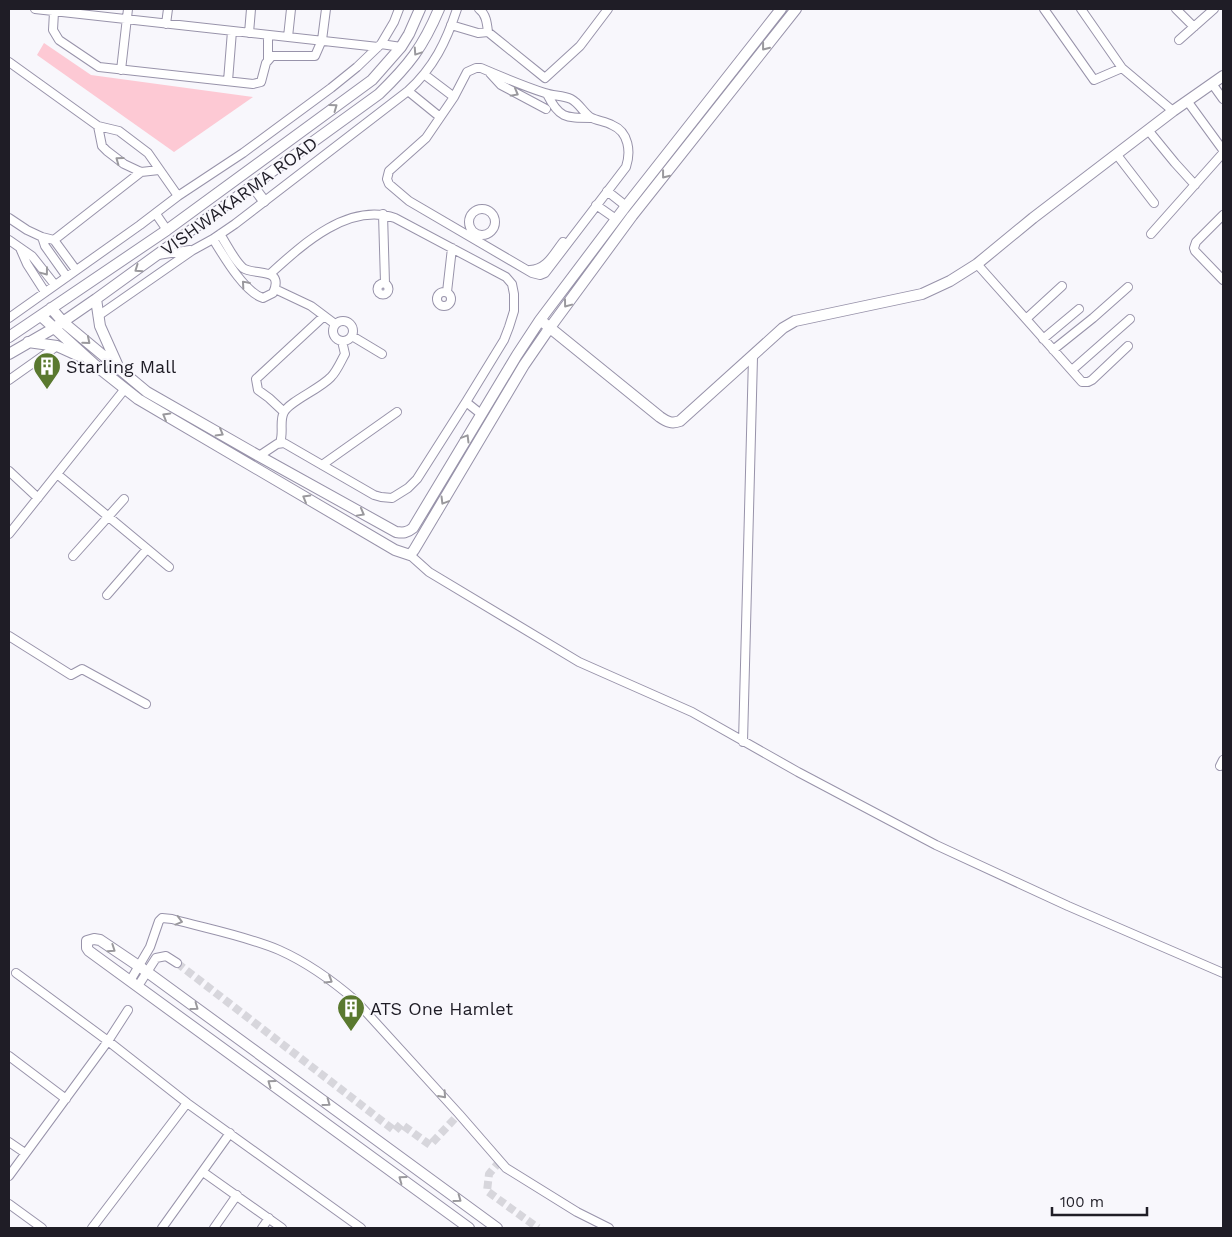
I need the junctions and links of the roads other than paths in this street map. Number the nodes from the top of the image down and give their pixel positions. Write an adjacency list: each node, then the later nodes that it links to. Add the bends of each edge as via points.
1 (35, 9): 19 (street)
2 (128, 9): 21 (street)
3 (168, 9): 22 (street)
4 (251, 9): 26 (street)
5 (291, 9): 29 (street)
6 (326, 9): 30 (street)
7 (399, 9): 32 (street)
8 (419, 9): 33 (street, VISHWAKARMA ROAD)
9 (439, 9): 59 (street, VISHWAKARMA ROAD, one-way to 59, via 415,56 379,94)
10 (457, 9): 23 (street)
11 (479, 9): 27 (street, via 487,21)
12 (608, 9): 27 (street, via 580,46 545,78)
13 (781, 9): 65 (street)
14 (796, 9): 110 (street, one-way to 110, via 632,216)
15 (1044, 9): 36 (street, via 1094,80)
16 (1081, 9): 36 (street)
17 (1176, 9): 24 (street)
18 (1214, 9): 24 (street)
19 (49, 10): 20 (street); 37 (street, via 59,40 99,67)
20 (88, 12): 21 (street)
21 (127, 20): 22 (street); 37 (street)
22 (166, 24): 25 (street)
23 (451, 26): 27 (street, via 478,33); 39 (street)
24 (1194, 27): 31 (street)
25 (232, 31): 26 (street); 41 (street)
26 (249, 32): 28 (street)
27 (488, 32)
28 (268, 34): 29 (street); 34 (street)
29 (288, 37): 30 (street)
30 (322, 40): 32 (street); 34 (street, via 315,56 272,56)
31 (1179, 40)
32 (380, 45): 33 (street); 61 (street, via 331,88)
33 (401, 47): 71 (street, VISHWAKARMA ROAD, one-way to 33, via 372,80)
34 (268, 60): 41 (street, via 258,83)
35 (9, 62): 52 (street)
36 (1122, 68): 49 (street)
37 (121, 70): 41 (street)
38 (489, 71): 44 (street); 45 (street, via 471,69); 48 (street, one-way to 48, via 501,85)
39 (425, 75): 43 (street); 45 (street)
40 (1223, 76): 42 (street)
41 (228, 81)
42 (1213, 85): 46 (street); 47 (street)
43 (408, 91): 50 (street); 62 (street)
44 (547, 94): 51 (street, via 572,100); 51 (street, via 558,112 568,117)
45 (454, 97): 50 (street)
46 (1223, 99)
47 (1188, 102): 49 (street); 54 (street)
48 (546, 109)
49 (1173, 111): 53 (street)
50 (440, 117): 72 (street, via 426,138 389,171 387,180 409,201)
51 (591, 118): 60 (street, via 621,131 629,149 626,167)
52 (98, 126): 56 (street, via 119,131 143,147); 57 (street, one-way to 52, via 106,151)
53 (1148, 130): 55 (street); 58 (street)
54 (1223, 152): 58 (street)
55 (1117, 155): 63 (street); 85 (street)
56 (159, 170): 57 (street); 61 (street)
57 (141, 172): 78 (street)
58 (1195, 185): 74 (street)
59 (252, 186): 62 (street); 84 (street, VISHWAKARMA ROAD)
60 (607, 191): 64 (street); 65 (street)
61 (178, 196): 66 (street)
62 (264, 201): 73 (street)
63 (1154, 203)
64 (596, 205): 70 (street); 87 (street, via 549,269 540,275)
65 (626, 206): 70 (street)
66 (156, 214): 71 (street); 86 (street)
67 (383, 214): 82 (street); 88 (street, via 370,214 326,228); 91 (street)
68 (1223, 214): 90 (street, via 1194,248)
69 (9, 218): 75 (street)
70 (616, 219): 106 (street)
71 (167, 230): 99 (street, VISHWAKARMA ROAD)
72 (466, 230): 79 (street); 79 (street, via 472,213 482,209 489,211 495,224)
73 (220, 234): 76 (street); 88 (street, via 243,268)
74 (1151, 234)
75 (42, 237): 78 (street); 89 (street, via 47,251)
76 (213, 239): 83 (street); 95 (street, one-way to 76, via 263,298 253,293)
77 (9, 240): 81 (street)
78 (54, 240): 86 (street)
79 (482, 240): 87 (street)
80 (562, 242): 87 (street, via 541,268)
81 (20, 248): 92 (street, one-way to 92, via 36,260); 96 (street)
82 (452, 248): 97 (street); 127 (street, via 506,277 514,294 510,327)
83 (193, 250): 84 (street); 102 (street)
84 (158, 255): 98 (street, VISHWAKARMA ROAD, one-way to 98)
85 (977, 264): 105 (street); 121 (street, via 922,294 795,321)
86 (76, 270): 89 (street)
87 (527, 270)
88 (270, 274): 95 (street, via 276,284)
89 (67, 277): 92 (street)
90 (1223, 280)
91 (384, 283)
92 (55, 285): 96 (street)
93 (1062, 286): 105 (street)
94 (1128, 287): 118 (street)
95 (275, 289): 103 (street, via 308,304)
96 (45, 292): 104 (street)
97 (447, 292)
98 (96, 299): 102 (street); 109 (street, VISHWAKARMA ROAD)
99 (51, 308): 101 (street, VISHWAKARMA ROAD); 109 (street)
100 (1080, 309): 113 (street)
101 (41, 316): 109 (street); 112 (street, VISHWAKARMA ROAD)
102 (98, 316): 123 (street)
103 (324, 316): 108 (street); 128 (street, via 256,379 258,390)
104 (9, 318)
105 (1026, 319): 113 (street)
106 (540, 320): 110 (street); 130 (street)
107 (1130, 320): 124 (street)
108 (335, 324): 111 (street, via 343,320 350,322); 114 (street, via 334,335)
109 (59, 325): 115 (street, VISHWAKARMA ROAD); 122 (street); 123 (street, one-way to 123)
110 (554, 331): 121 (street, via 666,422 674,423 687,416); 141 (street, one-way to 141, via 524,365)
111 (352, 336): 114 (street); 120 (street)
112 (9, 337)
113 (1043, 339): 118 (street)
114 (342, 341): 128 (street, via 345,354 331,377)
115 (28, 342): 116 (street); 119 (street, VISHWAKARMA ROAD)
116 (57, 346): 122 (street); 125 (street)
117 (1128, 346): 124 (street, via 1088,382 1082,382)
118 (1053, 350): 124 (street)
119 (9, 354)
120 (382, 354)
121 (752, 356): 147 (street)
122 (95, 365): 126 (street)
123 (119, 368): 132 (street, one-way to 132, via 147,392)
124 (1072, 370)
125 (9, 380)
126 (124, 390): 135 (street); 141 (street, one-way to 126, via 395,550)
127 (466, 402): 130 (street); 133 (street, via 417,479 392,498 374,495)
128 (284, 412): 131 (street)
129 (397, 412): 133 (street)
130 (481, 414): 132 (street, one-way to 130, via 403,533 413,528)
131 (280, 442): 132 (street); 133 (street)
132 (259, 456)
133 (322, 465)
134 (9, 471): 136 (street)
135 (57, 474): 136 (street); 138 (street)
136 (38, 498): 139 (street)
137 (124, 500): 138 (street)
138 (107, 516): 140 (street); 142 (street)
139 (9, 532)
140 (147, 549): 143 (street); 144 (street)
141 (410, 555): 147 (street, via 429,572 572,658 675,704)
142 (73, 556)
143 (168, 567)
144 (108, 595)
145 (9, 636): 146 (street, via 71,675 82,668)
146 (146, 704)
147 (743, 742): 151 (street, via 936,845)
148 (178, 963): 149 (street, via 159,956)
149 (142, 969): 152 (street); 152 (street, one-way to 149, via 89,951 87,941 100,940); 174 (street, one-way to 174); 175 (street, one-way to 175, via 162,918 281,951 337,985 356,1001 500,1162 519,1178)
150 (16, 972): 154 (street)
151 (1223, 973)
152 (134, 983): 173 (street, one-way to 152)
153 (128, 1010): 154 (street)
154 (108, 1041): 156 (street); 157 (street)
155 (9, 1056): 156 (street)
156 (66, 1099): 160 (street)
157 (187, 1103): 158 (street); 167 (street)
158 (230, 1133): 161 (street); 172 (street)
159 (9, 1142): 160 (street)
160 (25, 1153): 162 (street)
161 (203, 1172): 163 (street); 168 (street)
162 (9, 1176)
163 (237, 1195): 165 (street); 169 (street)
164 (9, 1204): 166 (street)
165 (269, 1218): 170 (street); 171 (street)
166 (42, 1228)
167 (92, 1228)
168 (162, 1228)
169 (214, 1228)
170 (262, 1228)
171 (282, 1228)
172 (361, 1228)
173 (470, 1228)
174 (497, 1228)
175 (609, 1228)

